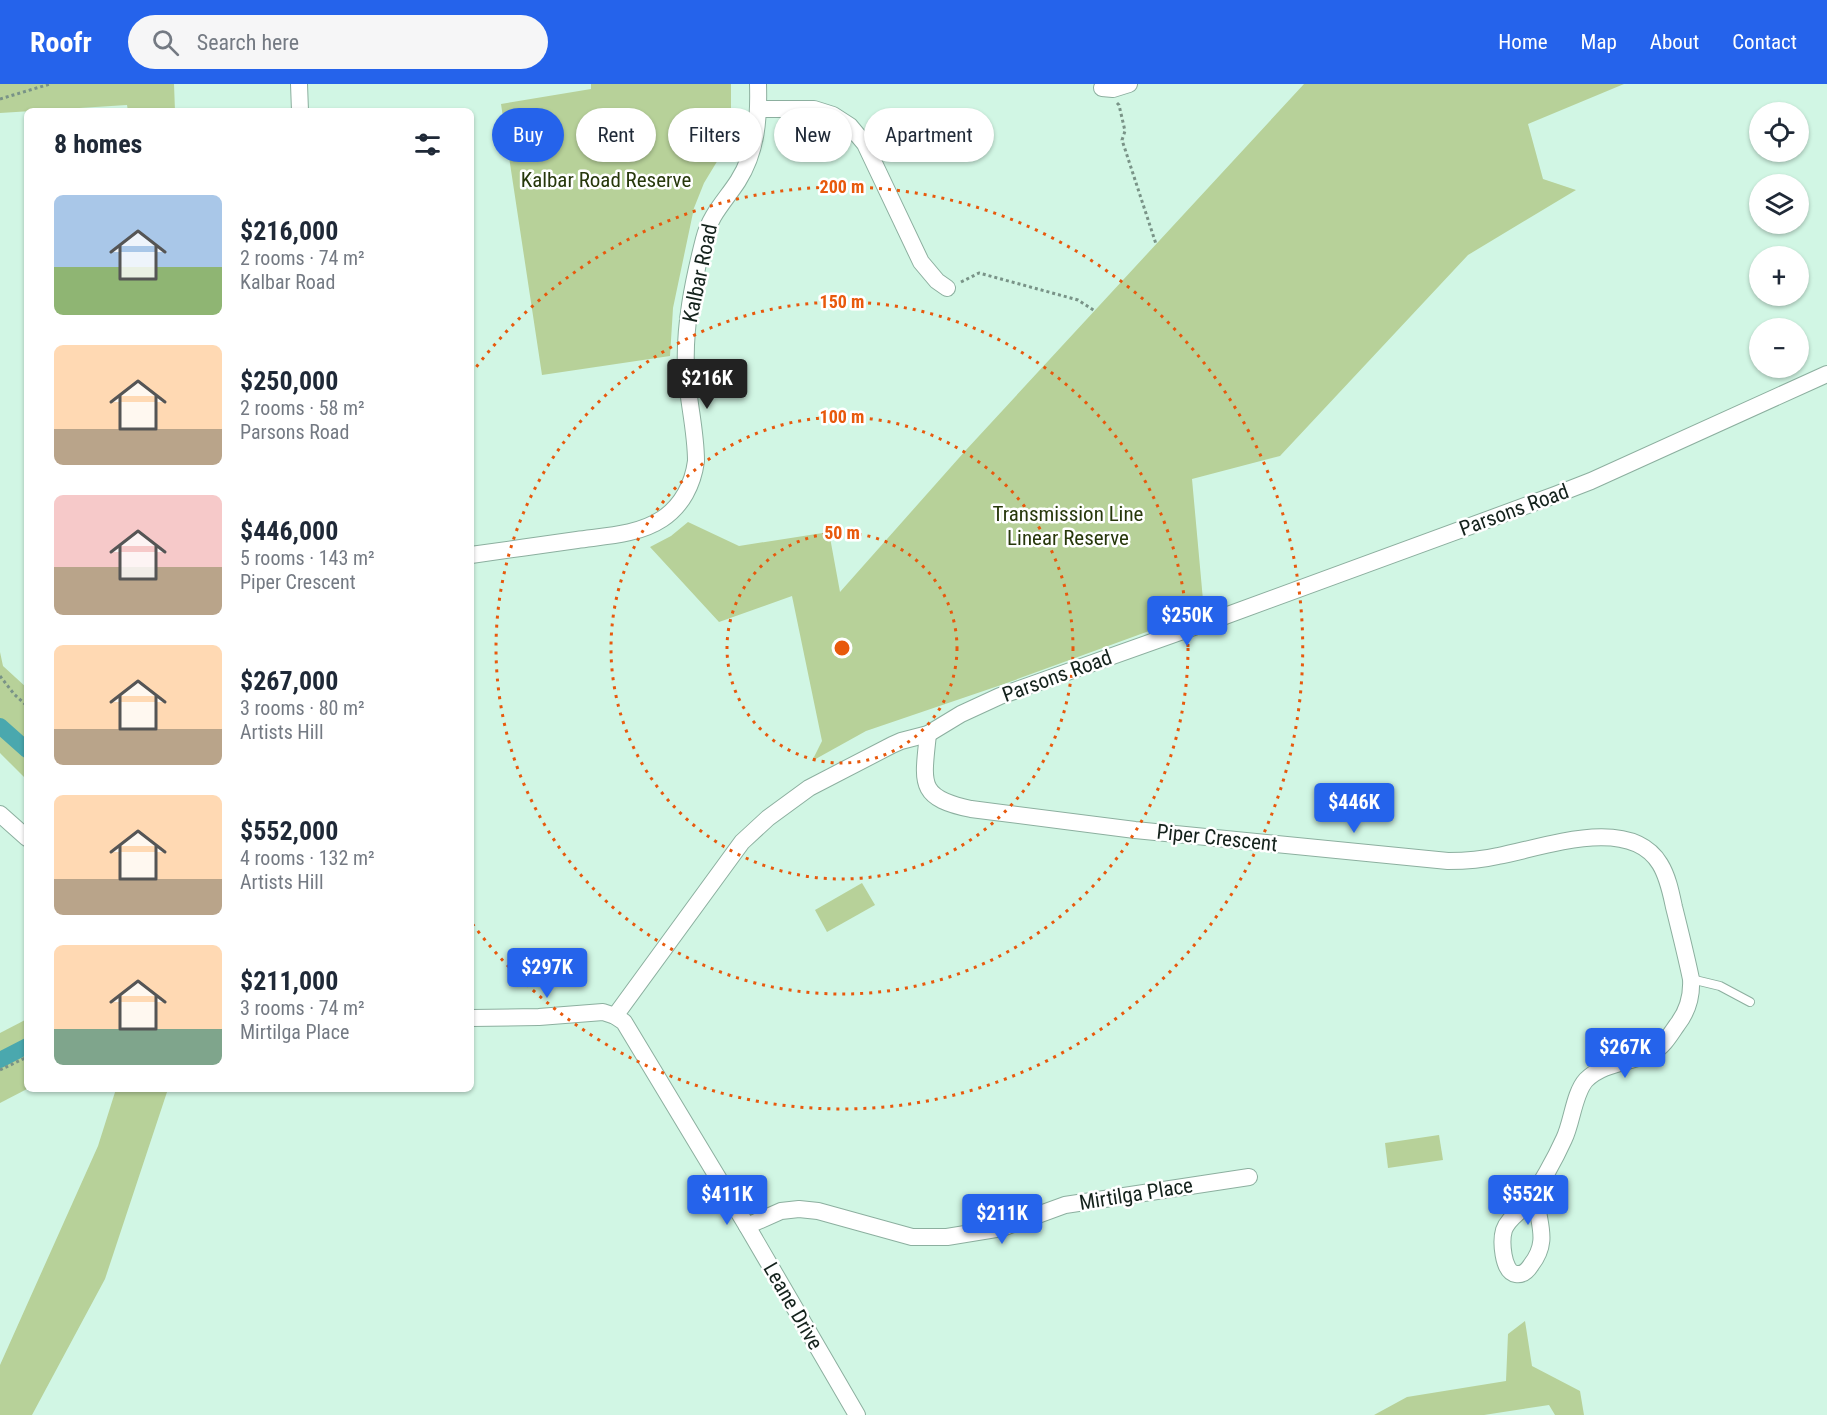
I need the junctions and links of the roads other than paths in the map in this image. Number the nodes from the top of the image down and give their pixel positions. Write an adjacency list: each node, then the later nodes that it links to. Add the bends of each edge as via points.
1 (298, 84): 5 (street)
2 (758, 84): 6 (street, Kalbar Road)
3 (1129, 84): 4 (street)
4 (1102, 88)
5 (300, 108)
6 (758, 108)
7 (762, 109): 9 (street, via 814,109 850,126 865,144 917,256)
8 (747, 162): 11 (street, Kalbar Road, via 708,225 693,289 686,369 696,461 685,495 663,519 642,529)
9 (947, 288)
10 (1827, 374): 12 (street, Parsons Road, via 1573,488 1017,690 961,714)
11 (474, 555)
12 (927, 734): 15 (street, Piper Crescent, via 924,772 933,795 952,805 1005,814 1448,861 1486,858 1596,837 1630,841 1648,850 1664,871); 17 (street, Parsons Road, via 901,741 827,779 758,826 729,857)
13 (0, 814): 14 (street)
14 (24, 835)
15 (1691, 979): 16 (lane, via 1720,986); 20 (street, via 1685,1014 1660,1047 1600,1071 1586,1081 1565,1138)
16 (1750, 1002)
17 (615, 1016): 18 (street, via 596,1012); 21 (street, Leane Drive, via 628,1027)
18 (474, 1018)
19 (1249, 1177): 21 (street, Mirtilga Place, via 1065,1205 1002,1228 947,1237 912,1237 799,1209 781,1211)
20 (1537, 1187)
21 (747, 1226): 22 (street, Leane Drive)
22 (857, 1415)

